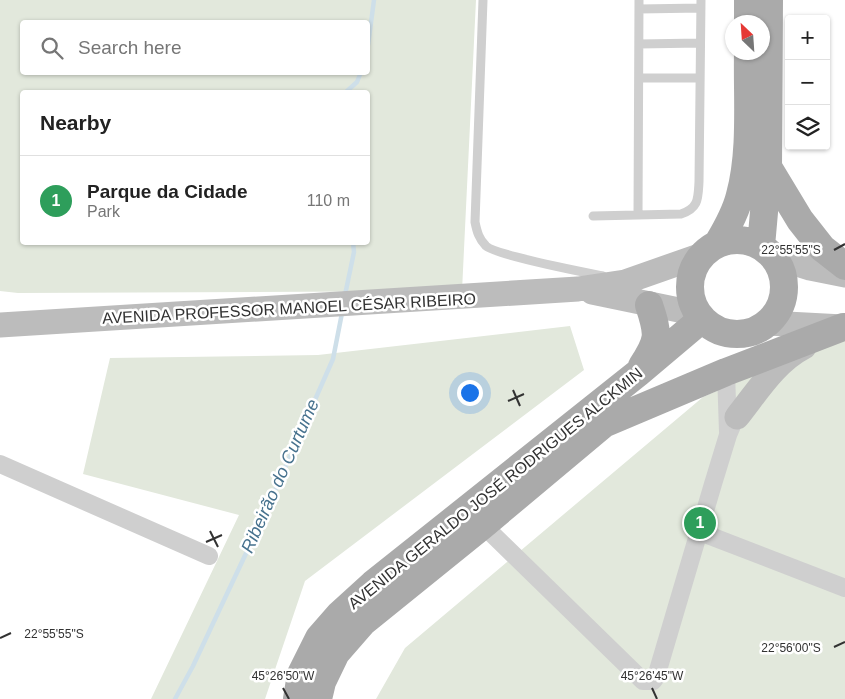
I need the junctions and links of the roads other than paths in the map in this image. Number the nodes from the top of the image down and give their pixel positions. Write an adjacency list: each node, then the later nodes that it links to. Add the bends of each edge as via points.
1 (482, 0): 19 (lane, via 475,222 478,236 488,248)
2 (748, 0): 6 (main road)
3 (769, 0): 12 (main road)
4 (639, 4): 5 (lane); 8 (lane)
5 (701, 4): 7 (lane)
6 (748, 15)
7 (700, 43): 8 (lane); 11 (lane)
8 (639, 44): 10 (lane)
9 (748, 60): 15 (main road, via 747,153 740,194 731,221)
10 (639, 78): 11 (lane); 13 (lane)
11 (700, 78): 13 (lane, via 698,199 689,211 681,214)
12 (768, 167): 16 (main road); 17 (main road, via 800,220 822,248)
13 (638, 215): 14 (lane)
14 (593, 216)
15 (710, 249): 16 (main road, via 732,240 748,240); 19 (main road, AVENIDA PROFESSOR MANOEL CÉSAR RIBEIRO); 23 (main road, via 692,272 690,291 692,303)
16 (768, 251): 18 (main road, via 810,268); 24 (main road, via 782,270 785,284 778,312)
17 (845, 266)
18 (845, 275)
19 (625, 282): 20 (main road, AVENIDA PROFESSOR MANOEL CÉSAR RIBEIRO)
20 (578, 289): 21 (main road, AVENIDA PROFESSOR MANOEL CÉSAR RIBEIRO); 25 (main road, AVENIDA PROFESSOR MANOEL CÉSAR RIBEIRO)
21 (649, 305): 23 (main road, AVENIDA PROFESSOR MANOEL CÉSAR RIBEIRO); 28 (main road, via 657,336 653,349)
22 (0, 309): 25 (main road)
23 (706, 321): 24 (main road, via 727,333 749,333); 28 (main road, AVENIDA GERALDO JOSÉ RODRIGUES ALCKMIN); 30 (main road, AVENIDA GERALDO JOSÉ RODRIGUES ALCKMIN)
24 (768, 323): 26 (main road)
25 (12, 324)
26 (844, 327): 27 (main road); 31 (main road, via 793,353 775,369)
27 (771, 354): 29 (main road); 31 (street, via 750,381)
28 (638, 372): 37 (main road, AVENIDA GERALDO JOSÉ RODRIGUES ALCKMIN, via 340,614 319,638 301,674)
29 (726, 372): 30 (main road); 31 (street)
30 (603, 424): 33 (main road, AVENIDA GERALDO JOSÉ RODRIGUES ALCKMIN)
31 (733, 426): 34 (street)
32 (0, 464): 35 (street)
33 (483, 525): 34 (street, via 643,681 648,682 656,677); 38 (main road, AVENIDA GERALDO JOSÉ RODRIGUES ALCKMIN, via 363,622 336,653)
34 (700, 532): 36 (street)
35 (209, 556)
36 (845, 588)
37 (296, 699)
38 (318, 699)

